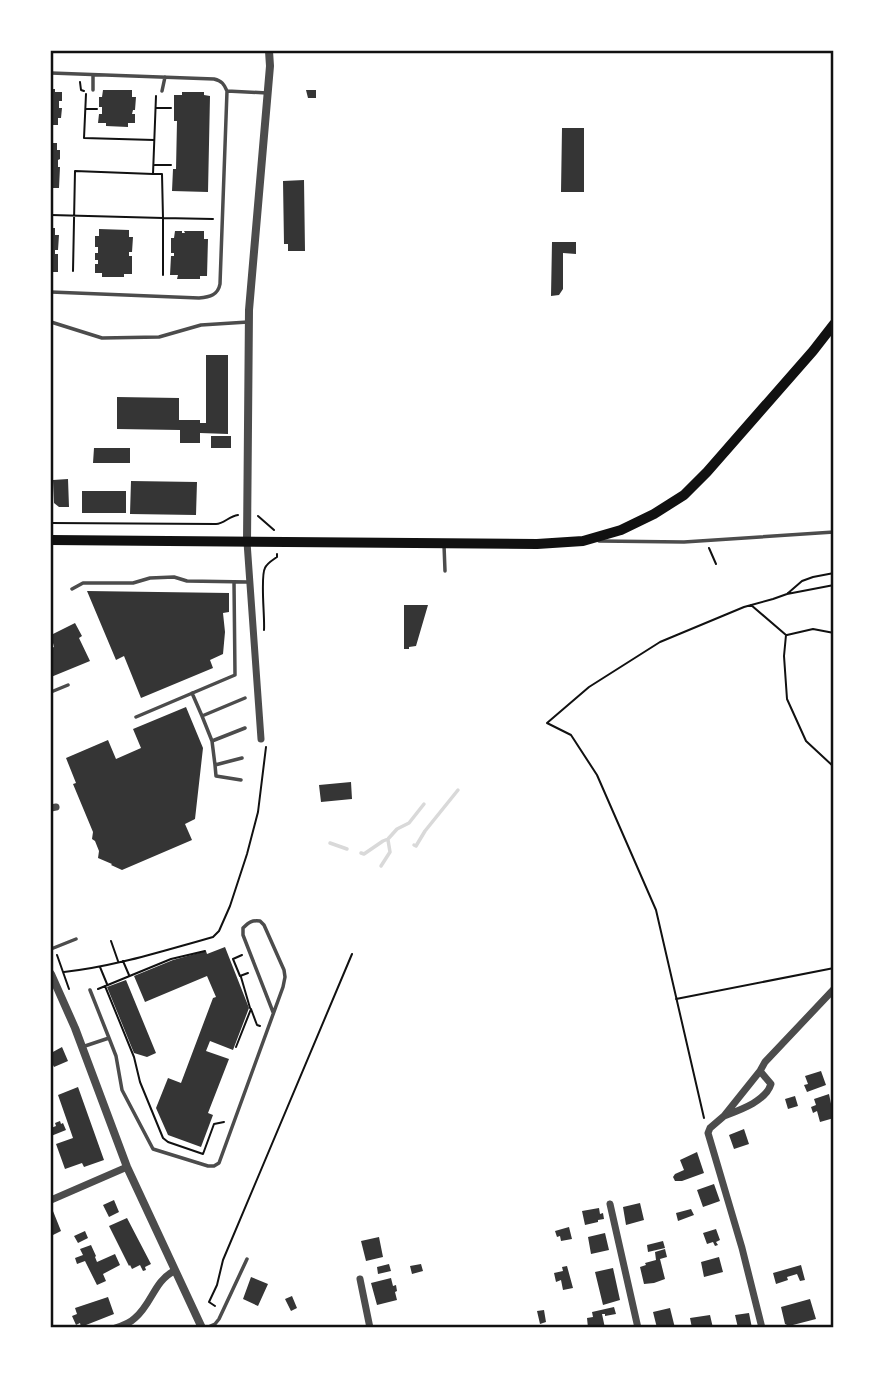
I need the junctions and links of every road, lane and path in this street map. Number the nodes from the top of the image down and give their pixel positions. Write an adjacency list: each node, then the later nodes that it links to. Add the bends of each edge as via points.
1 (269, 51): 5 (street)
2 (275, 51): 5 (street)
3 (611, 51): 4 (lane)
4 (622, 51)
5 (270, 66): 13 (street)
6 (51, 73): 7 (lane)
7 (93, 75): 8 (lane); 10 (lane)
8 (165, 77): 11 (lane, via 220,80); 12 (lane)
9 (81, 83): 16 (path, via 81,90 86,91)
10 (93, 89)
11 (227, 91): 13 (lane); 25 (lane)
12 (159, 92): 14 (path)
13 (267, 93): 30 (street)
14 (156, 108): 15 (path); 18 (path)
15 (171, 108)
16 (85, 109): 17 (path); 18 (path, via 84,138)
17 (97, 109)
18 (155, 140): 19 (path)
19 (154, 164): 20 (path); 21 (path)
20 (171, 165)
21 (153, 174): 23 (path, via 75,171); 24 (path, via 162,174)
22 (51, 215): 23 (path)
23 (74, 216): 24 (path); 26 (path)
24 (163, 218): 25 (path); 27 (path)
25 (222, 219): 28 (lane, via 219,289 210,297)
26 (73, 271)
27 (163, 275)
28 (51, 292)
29 (51, 322): 30 (lane, via 102,338 159,337 201,325)
30 (248, 322): 42 (street)
31 (834, 324): 33 (main road)
32 (834, 332): 33 (main road)
33 (813, 351): 41 (main road, via 684,495 621,530)
34 (236, 515): 36 (path, via 218,524)
35 (255, 516): 37 (path)
36 (51, 523)
37 (278, 531)
38 (834, 532): 40 (lane)
39 (51, 540): 42 (main road)
40 (708, 540): 41 (lane); 45 (path)
41 (583, 541): 43 (main road)
42 (247, 542): 43 (main road); 49 (street)
43 (444, 543): 46 (lane)
44 (277, 552): 56 (path, via 263,572)
45 (716, 564)
46 (444, 571)
47 (834, 573): 52 (path, via 803,581)
48 (234, 582): 49 (lane); 51 (lane, via 150,578 133,583 83,583); 59 (lane, via 235,675)
49 (251, 582): 65 (street)
50 (834, 585): 52 (path)
51 (72, 589)
52 (787, 594): 53 (path)
53 (751, 605): 55 (path); 89 (path, via 660,642 589,687 547,723 571,736 597,775 656,910)
54 (834, 634): 55 (path, via 813,629)
55 (786, 635): 68 (path, via 787,699 806,741)
56 (263, 638)
57 (68, 685): 58 (lane)
58 (51, 692)
59 (192, 694): 61 (lane); 62 (lane)
60 (245, 698): 61 (lane)
61 (202, 716): 64 (lane)
62 (136, 717)
63 (245, 728): 64 (lane)
64 (212, 741): 67 (lane)
65 (264, 743): 76 (path, via 256,823 219,931 206,939)
66 (242, 758): 67 (lane)
67 (215, 765): 69 (lane, via 216,776)
68 (834, 767)
69 (241, 780)
70 (76, 939): 72 (lane)
71 (111, 941): 77 (path)
72 (52, 948): 81 (path)
73 (205, 951): 83 (path)
74 (249, 952): 80 (lane); 84 (path, via 233,959); 91 (lane, via 243,928 260,920 285,977)
75 (352, 954): 106 (path, via 223,1260 209,1302)
76 (123, 961): 77 (path); 83 (path)
77 (118, 962): 78 (path)
78 (100, 967): 81 (path); 85 (path)
79 (834, 968): 89 (path)
80 (257, 970): 84 (path); 91 (lane)
81 (64, 972): 88 (path)
82 (51, 974): 94 (street)
83 (130, 976): 85 (path)
84 (240, 976): 90 (path)
85 (106, 986): 87 (path); 98 (path, via 163,1138 203,1154 214,1124)
86 (834, 989): 96 (street)
87 (90, 991): 93 (lane)
88 (71, 993)
89 (675, 999): 99 (path)
90 (251, 1009): 92 (path, via 257,1025); 95 (path)
91 (273, 1012): 92 (lane)
92 (267, 1029): 98 (lane)
93 (109, 1038): 94 (lane); 98 (lane, via 122,1090 153,1149 214,1166)
94 (82, 1047): 100 (street)
95 (236, 1047)
96 (760, 1071): 97 (street); 97 (street, via 771,1084 767,1094)
97 (723, 1116): 99 (street)
98 (233, 1125)
99 (708, 1133): 111 (street)
100 (127, 1167): 101 (street); 104 (street)
101 (51, 1200)
102 (610, 1204): 110 (street)
103 (247, 1258): 106 (lane)
104 (174, 1271): 107 (street, via 161,1280 136,1317); 108 (street)
105 (360, 1279): 109 (street)
106 (223, 1309): 108 (lane, via 215,1324)
107 (115, 1328)
108 (204, 1328)
109 (370, 1328)
110 (638, 1328)
111 (761, 1328)

